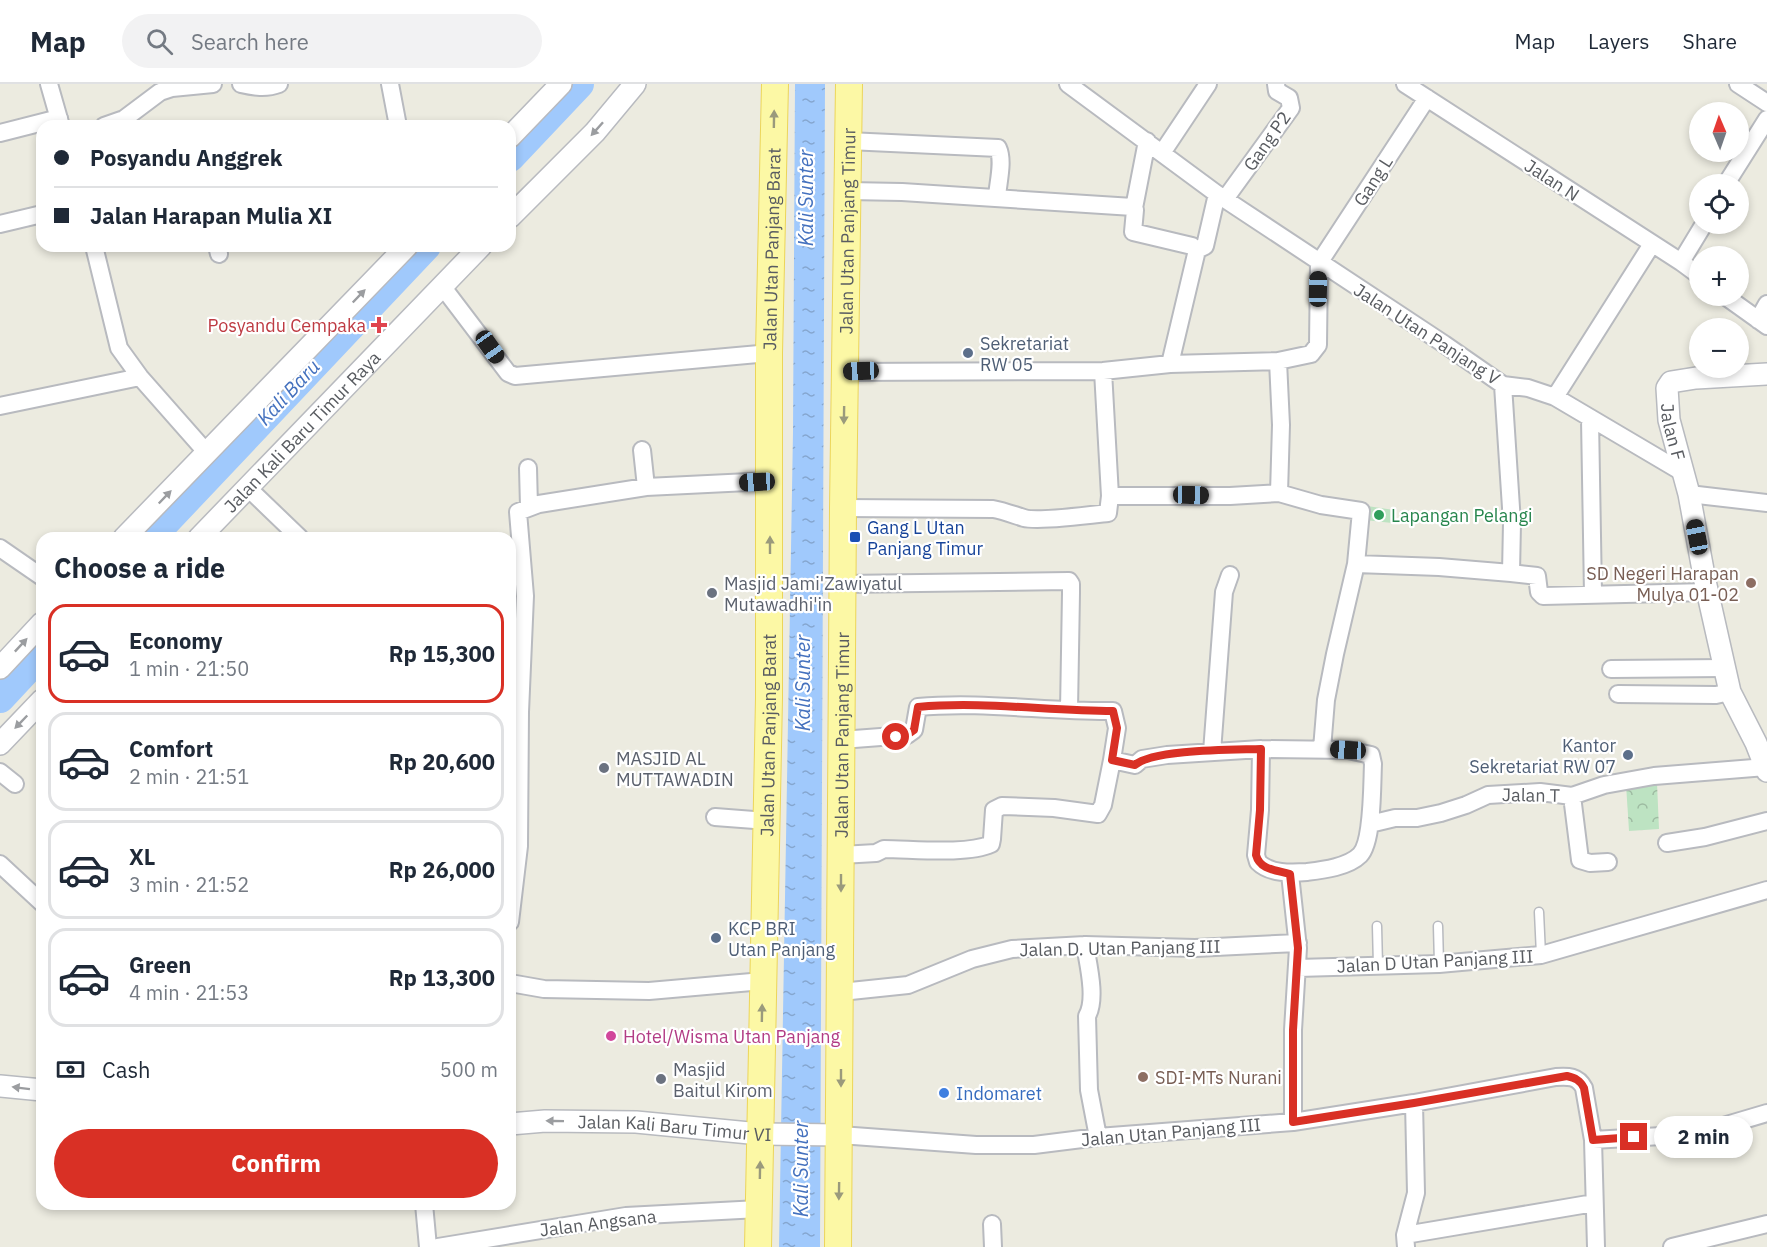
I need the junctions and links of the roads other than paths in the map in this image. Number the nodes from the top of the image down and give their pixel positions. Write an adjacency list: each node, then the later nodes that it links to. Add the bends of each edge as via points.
1 (49, 84): 18 (street)
2 (213, 84): 19 (street, via 160,92)
3 (241, 84): 4 (street)
4 (279, 84)
5 (390, 84): 20 (street)
6 (561, 84): 22 (street)
7 (635, 84): 32 (street, one-way to 32, via 595,132)
8 (775, 84): 48 (main road, Jalan Utan Panjang Barat, one-way to 8)
9 (849, 84): 24 (main road, Jalan Utan Panjang Timur)
10 (1068, 84): 25 (street, Jalan Utan Panjang V)
11 (1208, 84): 26 (street)
12 (1276, 84): 30 (street, Gang P2, via 1277,91 1289,98 1291,108)
13 (1405, 84): 15 (street, Jalan N)
14 (1738, 84): 16 (street)
15 (1427, 98): 36 (street, Jalan N); 42 (street, Gang L)
16 (1767, 103)
17 (1767, 119): 27 (street)
18 (59, 120)
19 (121, 120)
20 (398, 120)
21 (36, 126): 23 (street)
22 (516, 131)
23 (0, 133)
24 (848, 141): 28 (main road, Jalan Utan Panjang Timur); 29 (street, via 998,148)
25 (1147, 141): 26 (street, Jalan Utan Panjang V); 31 (street)
26 (1162, 153): 30 (street, Jalan Utan Panjang V)
27 (1732, 174)
28 (848, 191): 29 (street); 52 (main road, Jalan Utan Panjang Timur)
29 (997, 197): 31 (street)
30 (1221, 197): 37 (street, via 1205,246); 42 (street, Jalan Utan Panjang V)
31 (1134, 208): 37 (street, via 1133,232)
32 (516, 211)
33 (36, 215): 34 (street)
34 (0, 224)
35 (1698, 234): 41 (street)
36 (1652, 244): 41 (street, Jalan N); 56 (street)
37 (1197, 250): 50 (street)
38 (95, 252): 54 (street, via 119,348)
39 (401, 252): 60 (street, one-way to 39)
40 (475, 252): 44 (street, Jalan Kali Baru Timur Raya)
41 (1681, 262): 43 (street, Jalan N)
42 (1319, 263): 49 (street, via 1318,345 1311,354); 55 (street, Jalan Utan Panjang V)
43 (1689, 268)
44 (442, 286): 48 (street, via 508,373 515,376); 65 (street, Jalan Kali Baru Timur Raya)
45 (1767, 304): 47 (street)
46 (1739, 306): 47 (street)
47 (1762, 323)
48 (769, 353): 63 (main road, Jalan Utan Panjang Barat)
49 (1278, 361): 50 (street); 66 (street)
50 (1170, 364): 51 (street)
51 (1103, 371): 52 (street); 68 (street)
52 (845, 372): 71 (main road, Jalan Utan Panjang Timur, one-way to 71)
53 (1767, 374): 62 (street, Jalan F, via 1671,382 1667,388 1669,420)
54 (140, 377): 57 (street); 60 (street)
55 (1503, 385): 56 (street, Jalan Utan Panjang V); 78 (street)
56 (1555, 397): 58 (street, Jalan Utan Panjang V)
57 (0, 406)
58 (1590, 419): 62 (street, Jalan Utan Panjang V); 82 (street)
59 (642, 450): 64 (street)
60 (207, 453): 72 (street, one-way to 60)
61 (528, 468): 70 (street)
62 (1682, 472): 67 (street)
63 (769, 481): 64 (street); 105 (main road, Jalan Utan Panjang Barat, one-way to 63)
64 (646, 487): 70 (street)
65 (248, 488): 73 (street, Jalan Kali Baru Timur Raya); 74 (street)
66 (1279, 493): 68 (street); 76 (street, via 1361,511)
67 (1689, 494): 69 (street); 81 (street)
68 (1110, 496): 71 (street, via 1108,513 1038,519 993,509)
69 (1767, 503)
70 (529, 507): 83 (street, via 518,512)
71 (843, 508): 80 (main road, Jalan Utan Panjang Timur)
72 (130, 532)
73 (205, 532)
74 (294, 532)
75 (0, 548): 77 (street)
76 (1356, 564): 78 (street); 96 (street, via 1326,700)
77 (36, 572)
78 (1512, 573): 82 (street, via 1536,575 1543,596)
79 (1230, 576): 97 (street, via 1224,592)
80 (843, 584): 91 (street, via 1069,581); 92 (main road, Jalan Utan Panjang Timur)
81 (1707, 592): 82 (street); 86 (street)
82 (1593, 594)
83 (517, 595): 103 (street, via 520,712)
84 (36, 629): 85 (street, one-way to 84)
85 (0, 668)
86 (1725, 668): 87 (street); 88 (street)
87 (1611, 669)
88 (1730, 692): 89 (street); 93 (street)
89 (1618, 694)
90 (36, 706): 94 (street, one-way to 94)
91 (1069, 710): 92 (street, via 918,707 914,730 907,735); 98 (street, via 1113,711 1117,728)
92 (841, 740): 109 (main road, Jalan Utan Panjang Timur)
93 (1762, 743): 99 (street)
94 (0, 744)
95 (1261, 749): 96 (street); 97 (street); 112 (street, via 1256,855 1262,866)
96 (1322, 749): 107 (street, via 1371,755)
97 (1212, 752): 98 (street, via 1142,759 1135,765)
98 (1112, 760): 109 (street, via 1098,814 1002,806 994,810 991,844 985,846 884,849)
99 (1766, 769): 102 (street, Jalan T, via 1654,776)
100 (0, 772): 101 (street)
101 (15, 784)
102 (1572, 796): 107 (street, Jalan T, via 1540,792 1488,795 1441,813); 110 (street, via 1580,860)
103 (516, 801)
104 (715, 817): 105 (street)
105 (766, 821): 124 (main road, Jalan Utan Panjang Barat)
106 (1767, 821): 108 (street)
107 (1370, 824): 112 (street, via 1364,851 1358,858 1317,871)
108 (1667, 843)
109 (842, 855): 126 (main road, Jalan Utan Panjang Timur, one-way to 126)
110 (1608, 862)
111 (0, 864): 114 (street)
112 (1290, 874): 118 (street)
113 (1767, 890): 120 (street, Jalan D Utan Panjang III)
114 (36, 897)
115 (1539, 912): 120 (lane)
116 (1377, 926): 122 (lane)
117 (1438, 926): 121 (lane)
118 (1298, 943): 119 (street, Jalan D. Utan Panjang III, via 1195,948); 123 (street)
119 (1085, 945): 126 (street, Jalan D. Utan Panjang III, via 1012,949 972,959 908,985); 135 (street, via 1091,994 1087,1016 1089,1090)
120 (1541, 956): 121 (street, Jalan D Utan Panjang III)
121 (1439, 964): 122 (street, Jalan D Utan Panjang III)
122 (1378, 966): 123 (street, Jalan D Utan Panjang III)
123 (1298, 968): 131 (street)
124 (763, 981): 125 (street, via 649,991 544,989); 133 (main road, Jalan Utan Panjang Barat, one-way to 124)
125 (516, 984)
126 (841, 993): 134 (main road, Jalan Utan Panjang Timur, one-way to 134)
127 (0, 1086): 128 (street, one-way to 127)
128 (36, 1089)
129 (1414, 1103): 131 (street, Jalan Utan Panjang III); 136 (street, Jalan Utan Panjang III, via 1556,1077 1575,1078 1584,1088); 142 (street, via 1416,1193)
130 (1767, 1113): 136 (street, via 1696,1134)
131 (1293, 1122): 135 (street, Jalan Utan Panjang III)
132 (516, 1123): 133 (street, Jalan Kali Baru Timur VI, one-way to 132, via 636,1122)
133 (765, 1134): 134 (street, Jalan Kali Baru Timur VI); 138 (main road, Jalan Utan Panjang Barat, one-way to 133)
134 (835, 1135): 135 (street, Jalan Utan Panjang III, via 976,1145 1034,1145); 146 (main road, Jalan Utan Panjang Timur, one-way to 146)
135 (1098, 1137)
136 (1593, 1140): 137 (street)
137 (1594, 1203): 142 (street); 148 (street)
138 (759, 1209): 144 (street, Jalan Angsana, via 626,1216); 145 (main road, Jalan Utan Panjang Barat)
139 (425, 1210): 143 (street)
140 (992, 1224): 147 (street)
141 (1767, 1224): 149 (street)
142 (1405, 1241)
143 (428, 1247)
144 (438, 1247)
145 (759, 1247)
146 (838, 1247)
147 (993, 1247)
148 (1596, 1247)
149 (1672, 1247)

